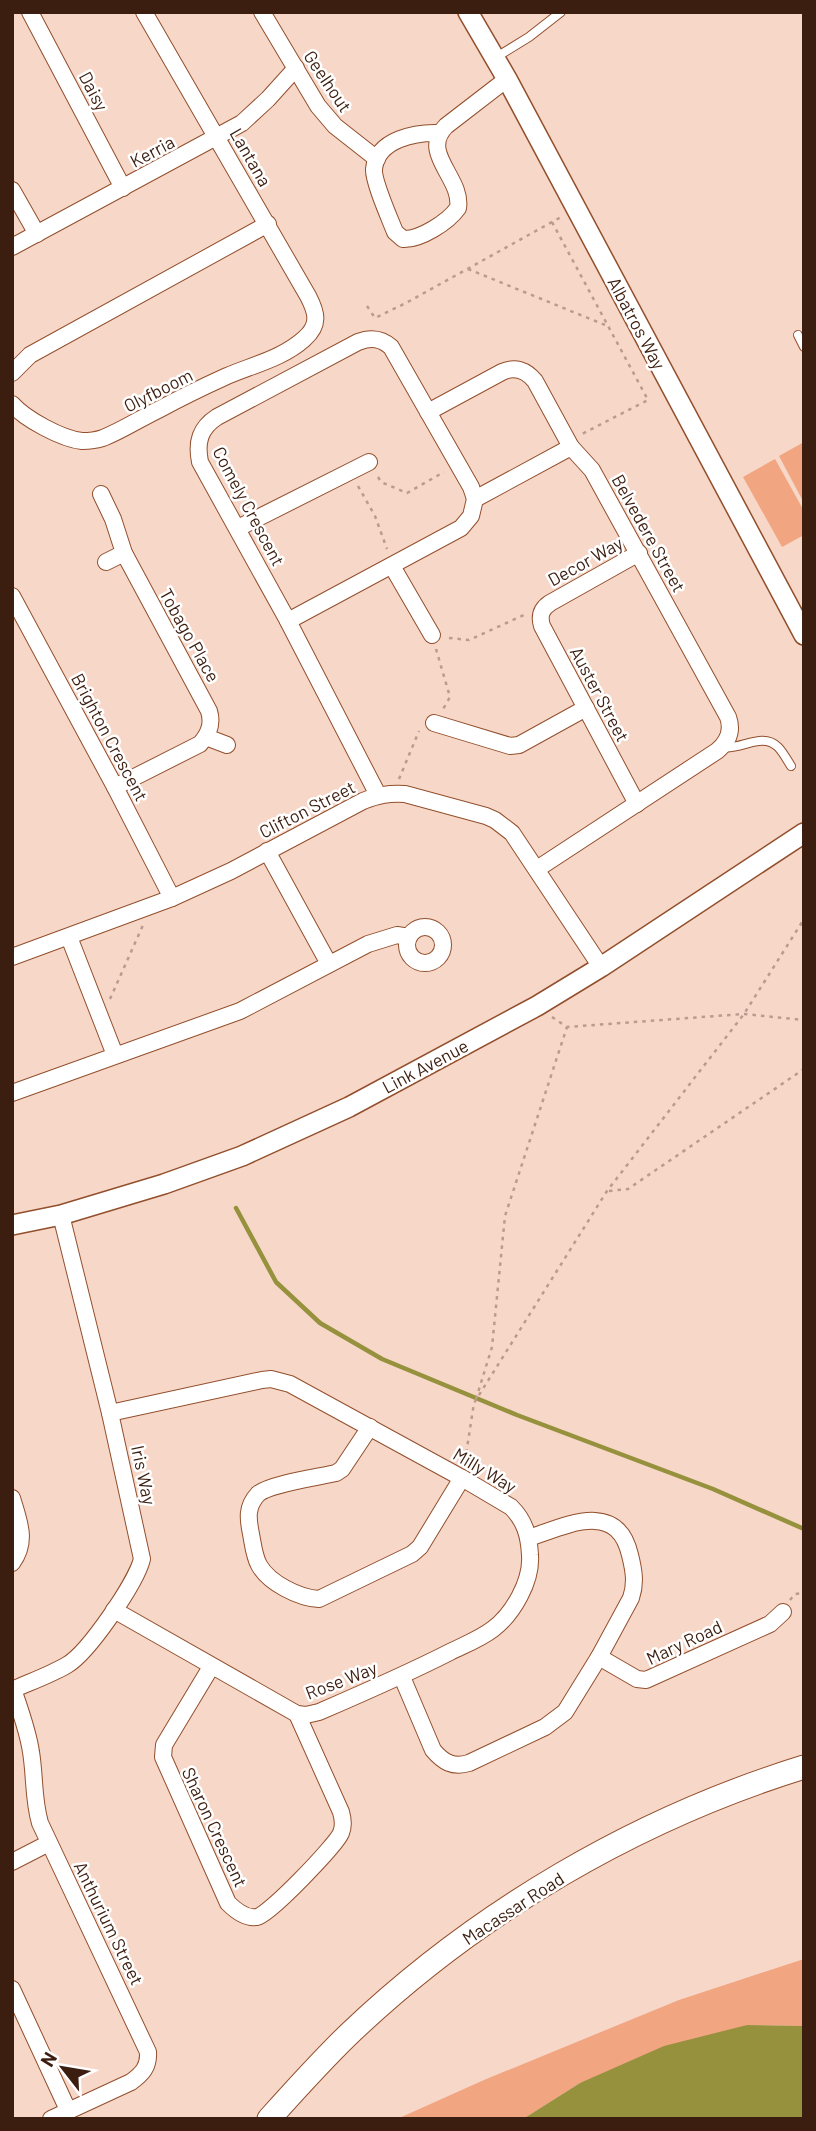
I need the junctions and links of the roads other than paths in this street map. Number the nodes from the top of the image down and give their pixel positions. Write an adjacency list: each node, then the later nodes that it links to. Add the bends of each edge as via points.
1 (30, 12): 12 (street, Daisy)
2 (144, 12): 10 (street, Lantana)
3 (262, 12): 7 (street, Geelhout)
4 (468, 12): 6 (street, Albatros Way)
5 (561, 12): 6 (lane)
6 (495, 58): 8 (street, Albatros Way)
7 (296, 68): 10 (street, Kerria, via 242,123); 11 (street, Geelhout, via 335,126)
8 (507, 79): 9 (street); 36 (street, Albatros Way)
9 (440, 133): 11 (street, via 408,135); 11 (street, via 437,150 457,194 458,208 445,222 416,237 402,239 395,232 374,171)
10 (218, 138): 12 (street, Kerria); 14 (street, Lantana)
11 (377, 159)
12 (123, 188): 15 (street, Kerria)
13 (12, 190): 15 (street)
14 (268, 224): 17 (street, Lantana, via 316,312); 20 (street, via 30,355)
15 (37, 234): 16 (street, Kerria)
16 (12, 247)
17 (315, 324): 21 (street, Olyfboom, via 306,338 285,352 99,439 63,436)
18 (797, 335): 19 (lane)
19 (804, 347)
20 (12, 373)
21 (12, 404)
22 (428, 412): 23 (street, Belvedere Street, via 502,372 517,369 535,381); 26 (street, Comely Crescent); 27 (street, Comely Crescent, via 391,347 374,338 358,342 217,417 204,429 197,448 200,462)
23 (569, 444): 26 (street); 29 (street, Belvedere Street, via 592,470)
24 (369, 462): 27 (street)
25 (101, 494): 28 (street, Tobago Place)
26 (475, 499): 31 (street, via 471,516 461,528)
27 (238, 528): 34 (street, Comely Crescent)
28 (124, 553): 30 (street); 39 (street, Tobago Place, via 209,711 211,727)
29 (639, 553): 33 (street, Decor Way); 41 (street, Belvedere Street, via 728,717 731,731)
30 (106, 562)
31 (392, 566): 34 (street); 35 (street)
32 (12, 596): 43 (street, Brighton Crescent)
33 (548, 604): 37 (street, Auster Street, via 541,613 542,626)
34 (288, 621): 44 (street, Comely Crescent)
35 (432, 635)
36 (804, 635)
37 (586, 708): 38 (street, via 510,746); 45 (street, Auster Street)
38 (434, 723)
39 (206, 737): 40 (street); 43 (street, via 190,750)
40 (227, 745)
41 (722, 747): 42 (lane, via 766,741 778,746); 45 (street)
42 (791, 766)
43 (115, 787): 49 (street, Brighton Crescent)
44 (385, 794): 47 (street, Clifton Street); 48 (street, via 423,798 495,820 512,834)
45 (636, 804): 48 (street)
46 (804, 833): 54 (street, Link Avenue)
47 (267, 851): 49 (street, Clifton Street); 53 (street)
48 (537, 869): 54 (street)
49 (172, 898): 50 (street, Clifton Street)
50 (69, 937): 52 (street, Clifton Street); 55 (street)
51 (409, 937): 53 (street, via 377,940)
52 (12, 957)
53 (329, 964): 55 (street, via 240,1011)
54 (601, 967): 57 (street, Link Avenue, via 349,1107 242,1156)
55 (115, 1055): 56 (street)
56 (12, 1093)
57 (61, 1214): 58 (street, Link Avenue); 59 (street, Iris Way)
58 (12, 1225)
59 (110, 1413): 60 (street, Milly Way, via 271,1379 290,1384); 65 (street, Iris Way, via 142,1559)
60 (370, 1427): 61 (street, Milly Way); 61 (street, via 348,1463 336,1473 270,1488 250,1506 248,1517 260,1566 289,1589 319,1598 412,1554)
61 (463, 1478): 63 (street, Milly Way, via 511,1507)
62 (12, 1498): 64 (street, via 22,1537)
63 (529, 1538): 67 (street, via 586,1520 607,1523 624,1536 634,1589); 69 (street, Rose Way, via 530,1571 499,1624)
64 (12, 1563)
65 (114, 1610): 68 (street, Rose Way); 70 (street, Iris Way, via 76,1658)
66 (783, 1612): 67 (street, Mary Road, via 769,1624 646,1680)
67 (599, 1657): 69 (street, via 556,1720 460,1766 433,1750)
68 (211, 1667): 71 (street, Rose Way); 71 (street, Sharon Crescent, via 164,1745 163,1757 228,1903 248,1917 272,1908 335,1844 342,1829 341,1812)
69 (402, 1677): 71 (street, Rose Way, via 319,1712)
70 (13, 1690): 73 (street, Anthurium Street, via 32,1755 37,1812)
71 (297, 1714)
72 (804, 1767): 78 (main road, Macassar Road, via 673,1816 587,1860 509,1908 394,1994 341,2042)
73 (49, 1843): 74 (street); 76 (street, Anthurium Street, via 148,2052 146,2067 131,2082)
74 (12, 1862)
75 (12, 1989): 76 (street)
76 (68, 2110): 77 (street, Anthurium Street)
77 (51, 2119)
78 (269, 2119)

